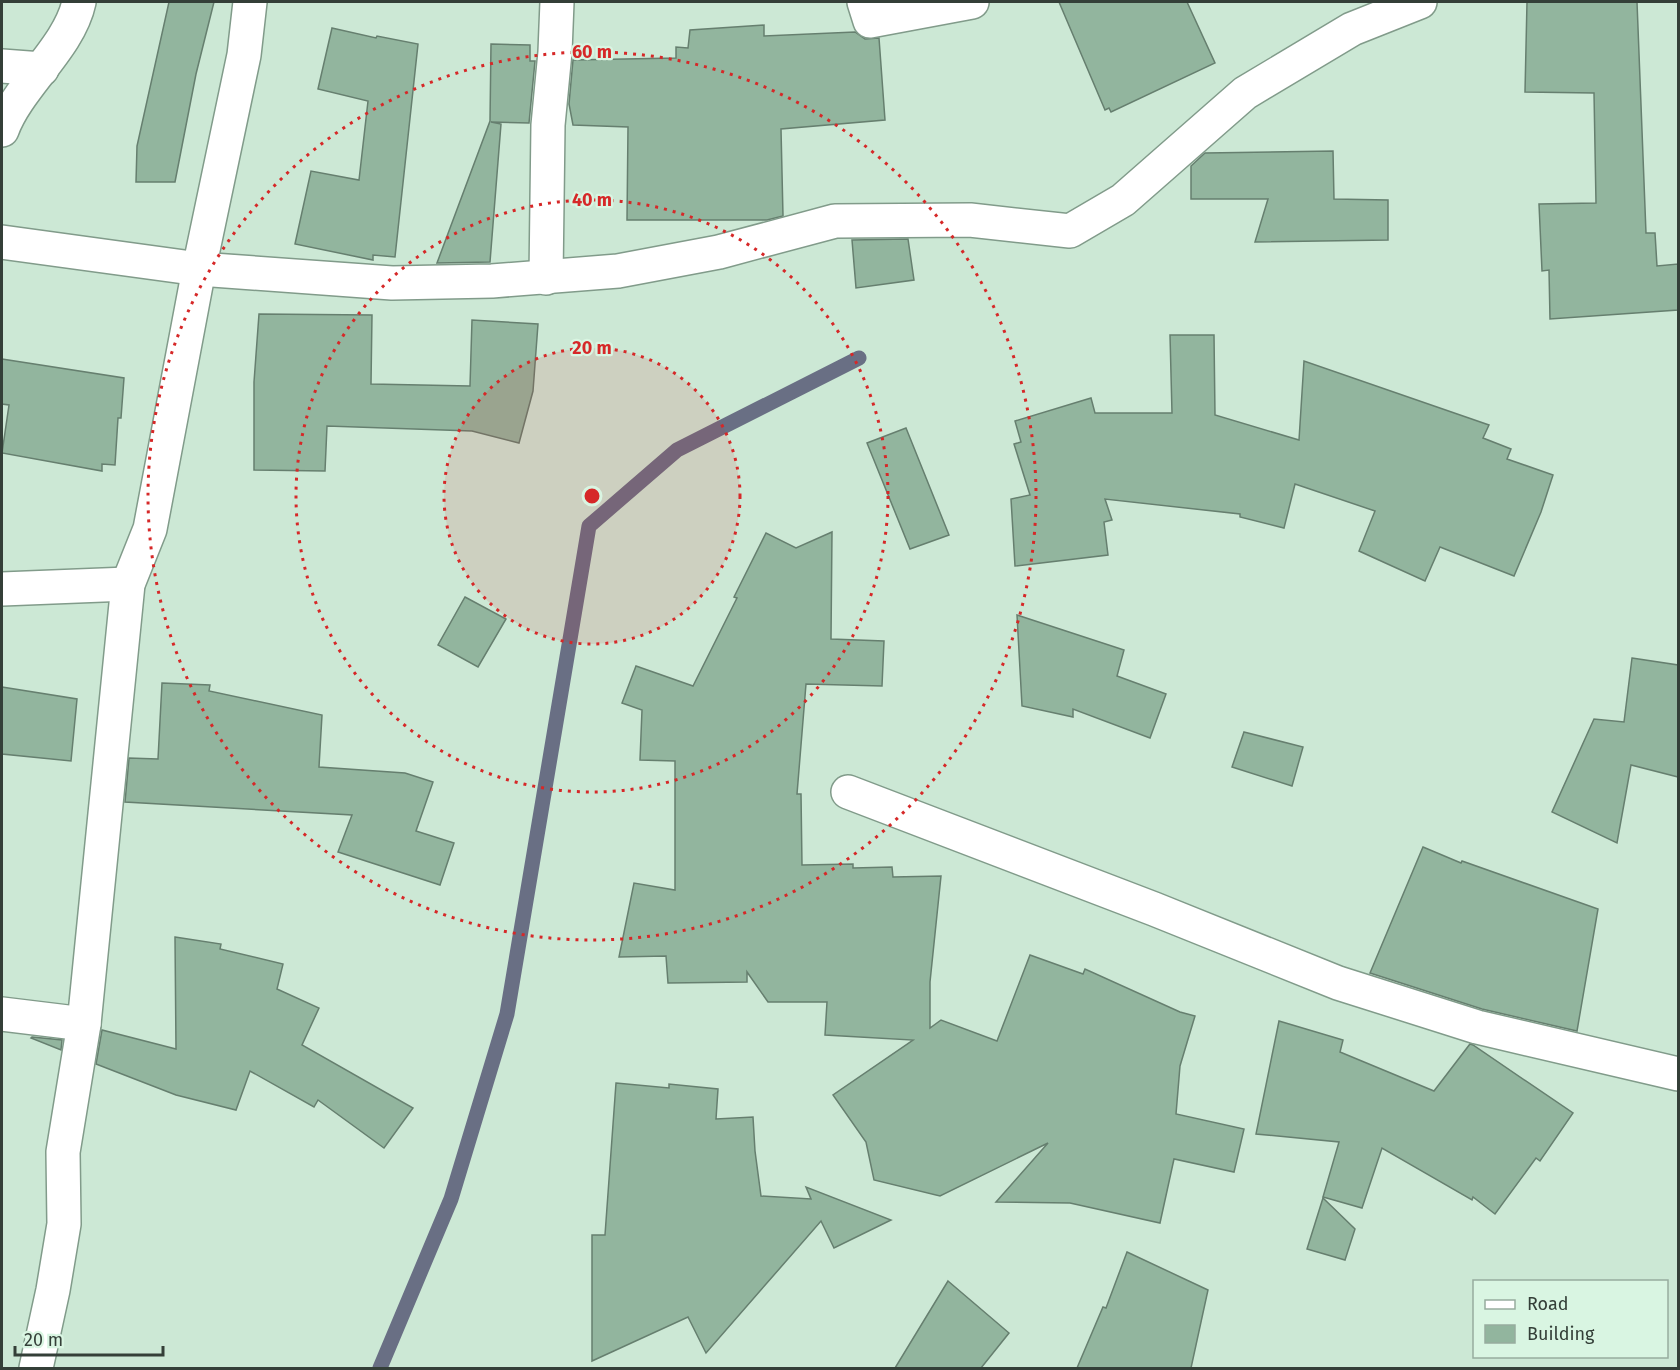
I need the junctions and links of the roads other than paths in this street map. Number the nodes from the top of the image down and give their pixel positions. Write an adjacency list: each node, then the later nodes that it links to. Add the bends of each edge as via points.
1 (79, 2): 8 (street, via 76,15)
2 (250, 2): 11 (street, via 244,55)
3 (557, 2): 12 (street, via 548,125)
4 (864, 2): 5 (street, via 870,21)
5 (972, 2)
6 (1420, 2): 12 (street, via 1352,29 1245,93 1123,200 1070,231 970,220 835,221 720,252 618,271)
7 (2, 66): 8 (street)
8 (42, 69): 9 (street, via 7,115)
9 (2, 130)
10 (2, 242): 11 (street)
11 (199, 269): 12 (street, via 392,283); 13 (street, via 150,529)
12 (546, 278)
13 (128, 584): 14 (street); 17 (street)
14 (2, 589)
15 (848, 792): 18 (street, via 1338,983 1477,1027)
16 (2, 1014): 17 (street)
17 (84, 1024): 19 (street, via 63,1152 64,1224)
18 (1678, 1074)
19 (36, 1368)

